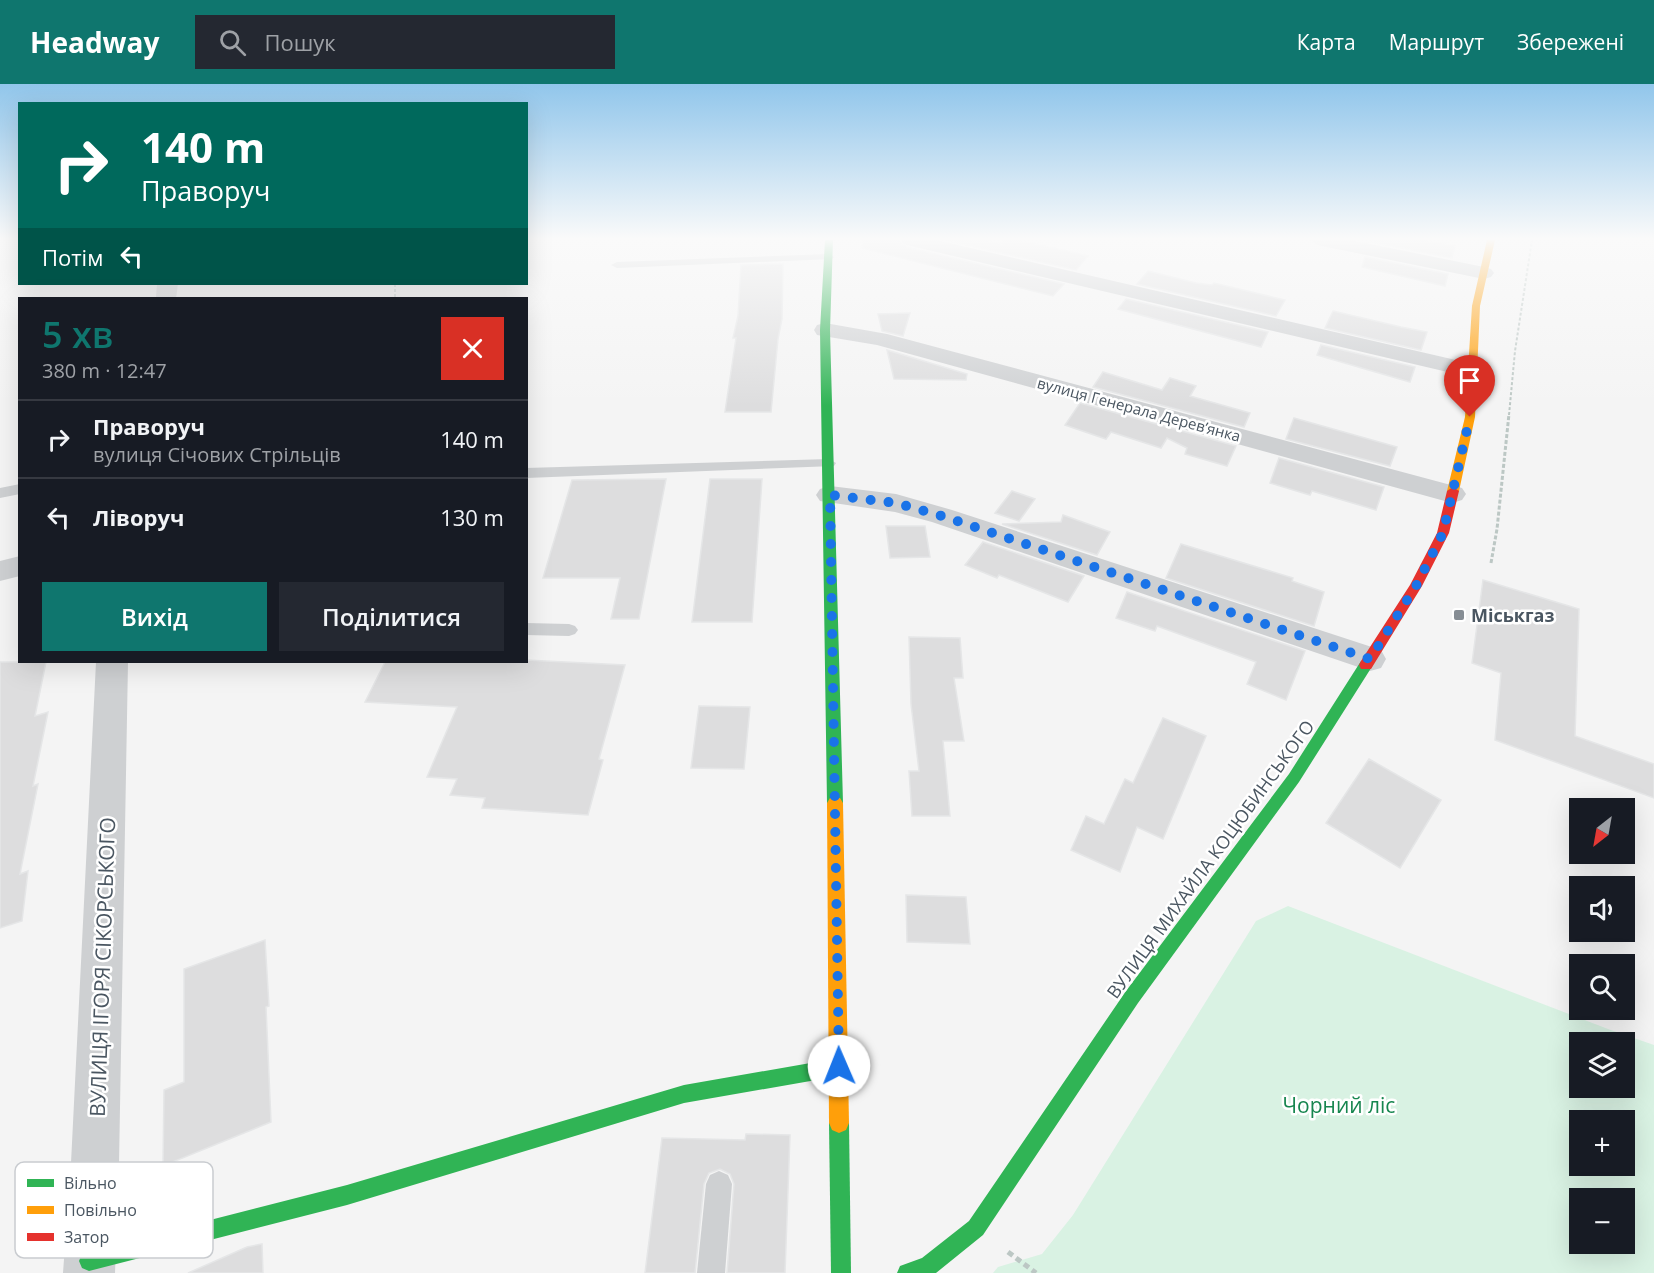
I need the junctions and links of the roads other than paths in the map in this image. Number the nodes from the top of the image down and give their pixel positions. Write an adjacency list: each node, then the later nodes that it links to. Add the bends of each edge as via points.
1 (826, 295): 4 (street)
2 (1151, 295): 5 (street)
3 (1479, 295): 5 (street, ВУЛИЦЯ МИХАЙЛА КОЦЮБИНСЬКОГО)
4 (825, 330): 6 (street); 10 (street, вулиця Генерала Деревʼянка, via 879,339)
5 (1473, 370): 10 (street, ВУЛИЦЯ МИХАЙЛА КОЦЮБИНСЬКОГО, via 1470,417)
6 (829, 463): 7 (lane); 11 (street)
7 (528, 473)
8 (18, 489): 9 (lane)
9 (0, 493)
10 (1452, 494): 16 (street, ВУЛИЦЯ МИХАЙЛА КОЦЮБИНСЬКОГО, via 1443,533 1416,586)
11 (830, 495): 16 (street, via 896,503 942,516); 18 (street)
12 (18, 566): 13 (street)
13 (0, 571)
14 (528, 629): 15 (lane)
15 (569, 630)
16 (1370, 659): 26 (street, ВУЛИЦЯ МИХАЙЛА КОЦЮБИНСЬКОГО, via 1294,778 1132,997 975,1228 928,1266)
17 (112, 663): 19 (street, ВУЛИЦЯ ІГОРЯ СІКОРСЬКОГО)
18 (839, 1066): 21 (street, via 684,1094); 25 (street)
19 (95, 1162)
20 (719, 1184): 24 (lane)
21 (213, 1232)
22 (121, 1258): 23 (street)
23 (89, 1267)
24 (711, 1273)
25 (842, 1273)
26 (907, 1273)

